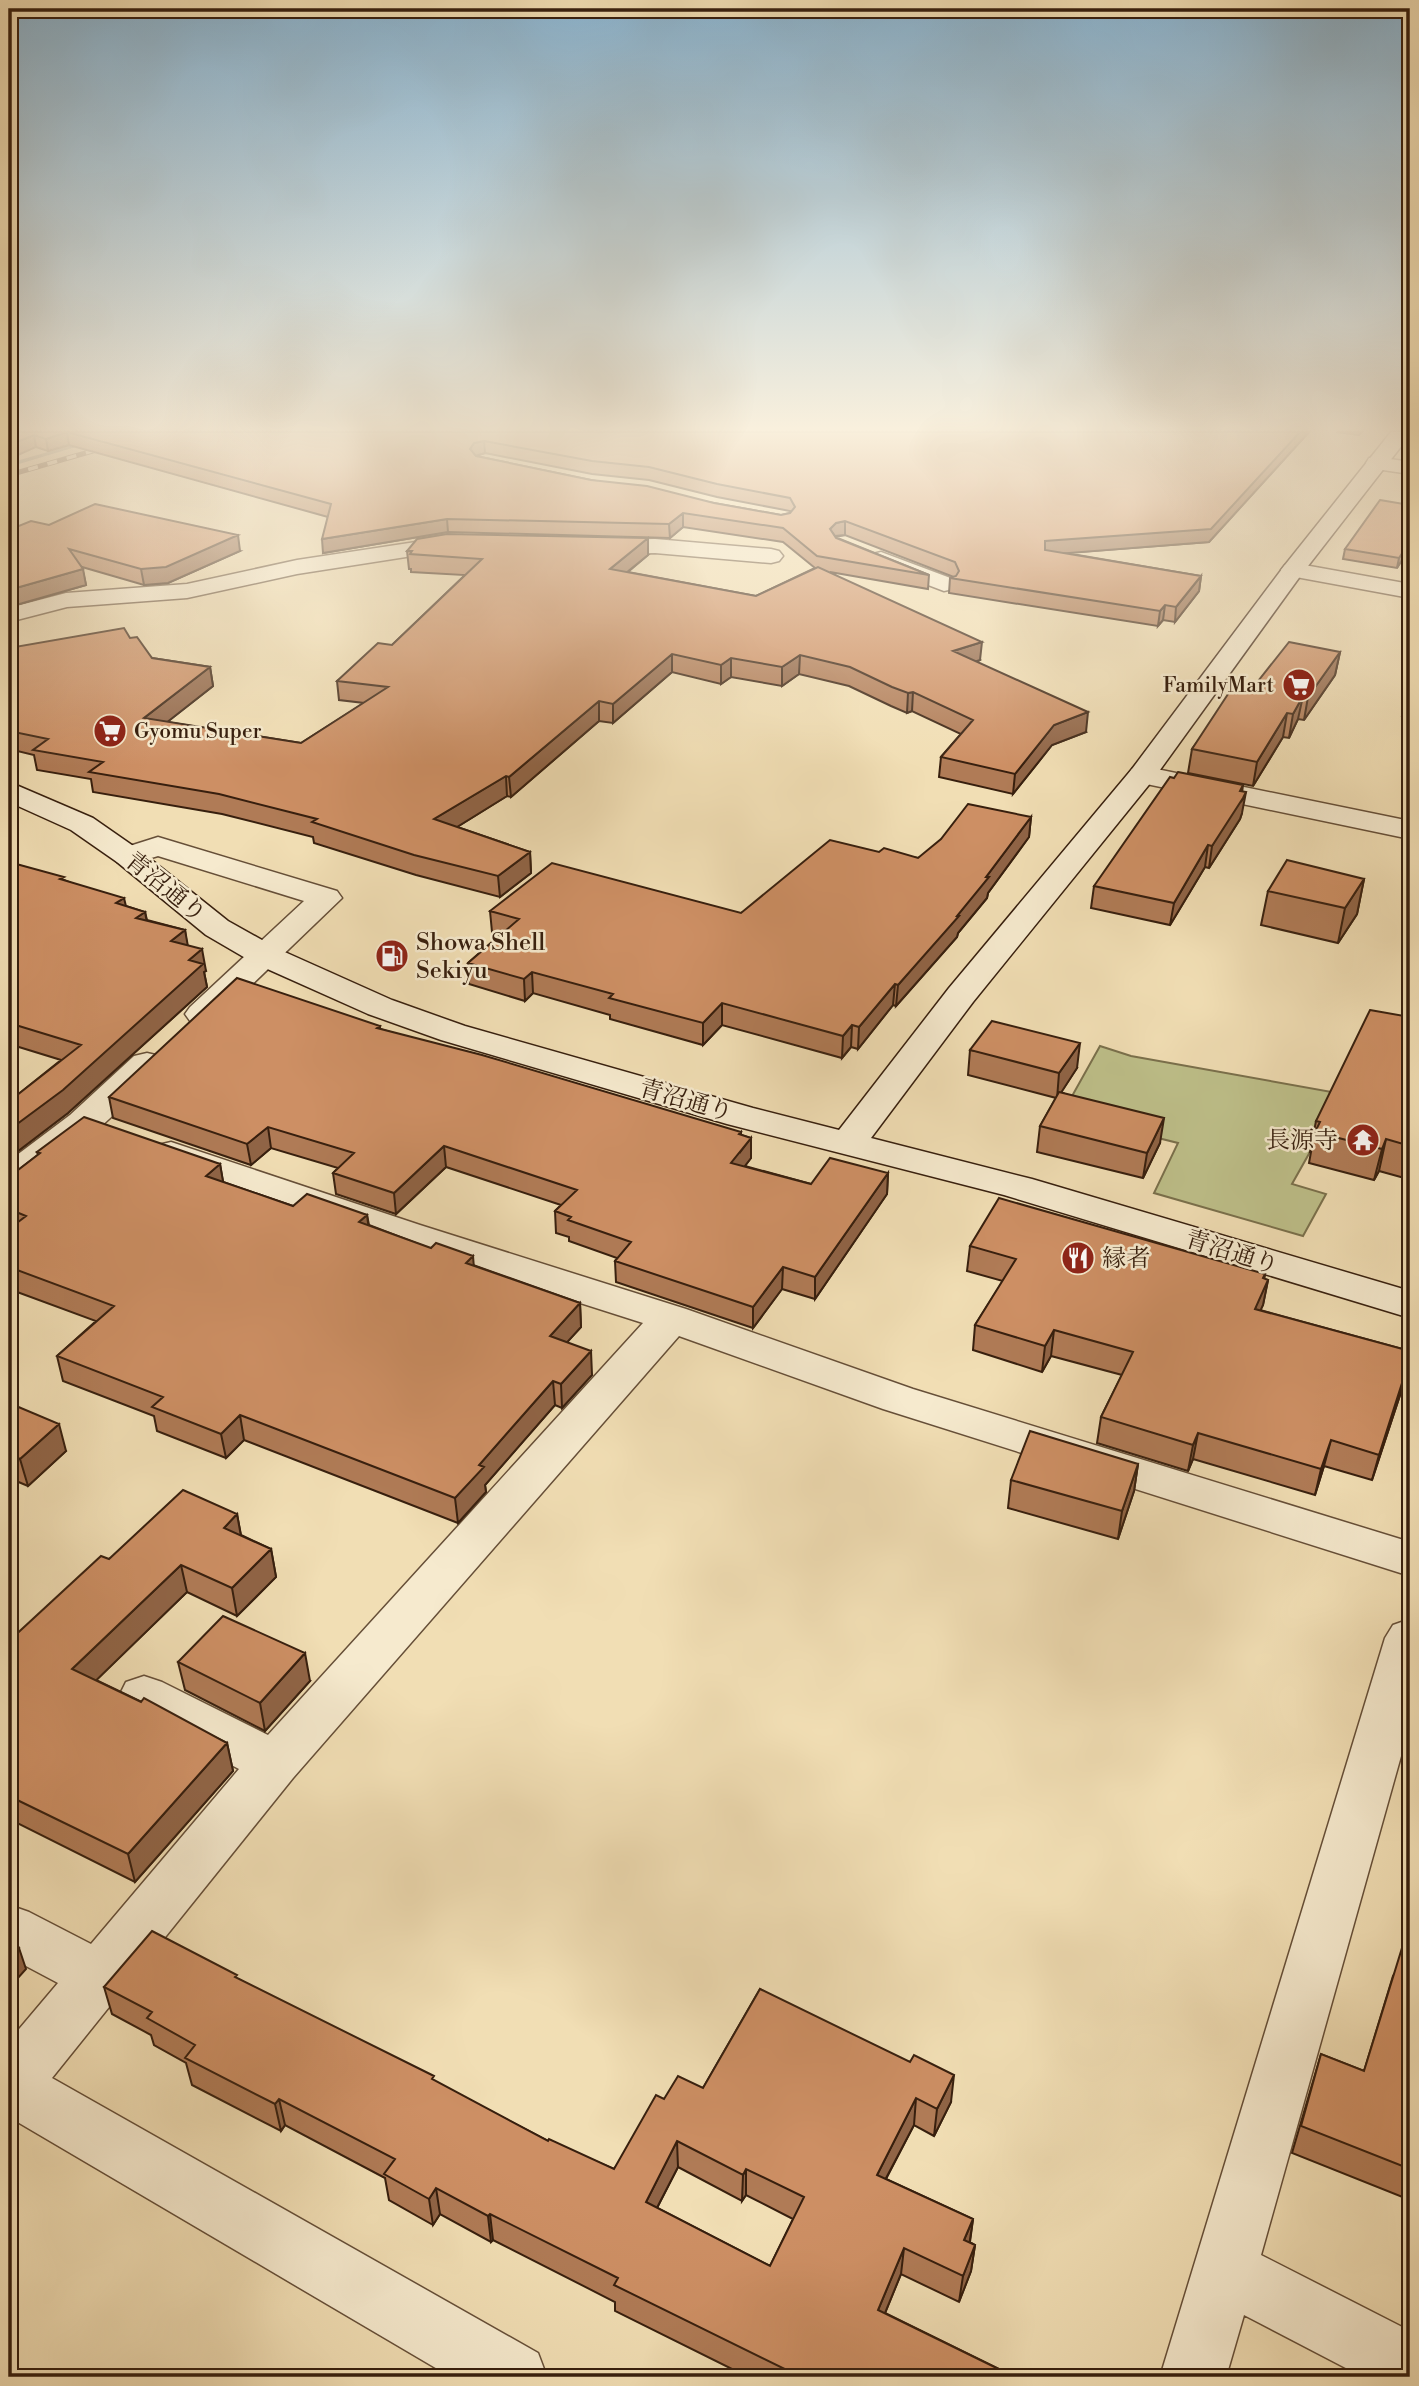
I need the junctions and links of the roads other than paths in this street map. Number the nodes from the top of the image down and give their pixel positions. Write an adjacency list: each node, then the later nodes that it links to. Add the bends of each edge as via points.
1 (440, 543): 9 (street, via 187,591 66,600)
2 (1314, 543): 6 (street)
3 (574, 546): 5 (street, via 654,546)
4 (856, 549): 7 (street)
5 (771, 556)
6 (1293, 570): 8 (street); 10 (street)
7 (944, 584)
8 (1410, 591)
9 (9, 615)
10 (1142, 775): 12 (street); 16 (street, via 961,995)
11 (9, 791): 13 (street, 青沼通り, via 82,824)
12 (1410, 830)
13 (128, 856): 14 (street, 青沼通り, via 217,928); 14 (street, via 158,846 326,898)
14 (266, 956): 15 (street); 16 (street, 青沼通り, via 380,1007 453,1033)
15 (83, 1123): 17 (street); 19 (street, via 406,1234)
16 (848, 1144): 18 (street, 青沼通り, via 1018,1188)
17 (9, 1179)
18 (1410, 1306)
19 (671, 1318): 20 (street, via 898,1399); 23 (street)
20 (1410, 1559)
21 (1410, 1637): 27 (street)
22 (144, 1696): 23 (street)
23 (275, 1763): 25 (street)
24 (9, 1929): 25 (street)
25 (98, 1976): 26 (street)
26 (9, 2085): 29 (street)
27 (1226, 2272): 28 (street); 30 (street)
28 (1410, 2366)
29 (514, 2377)
30 (1194, 2377)

